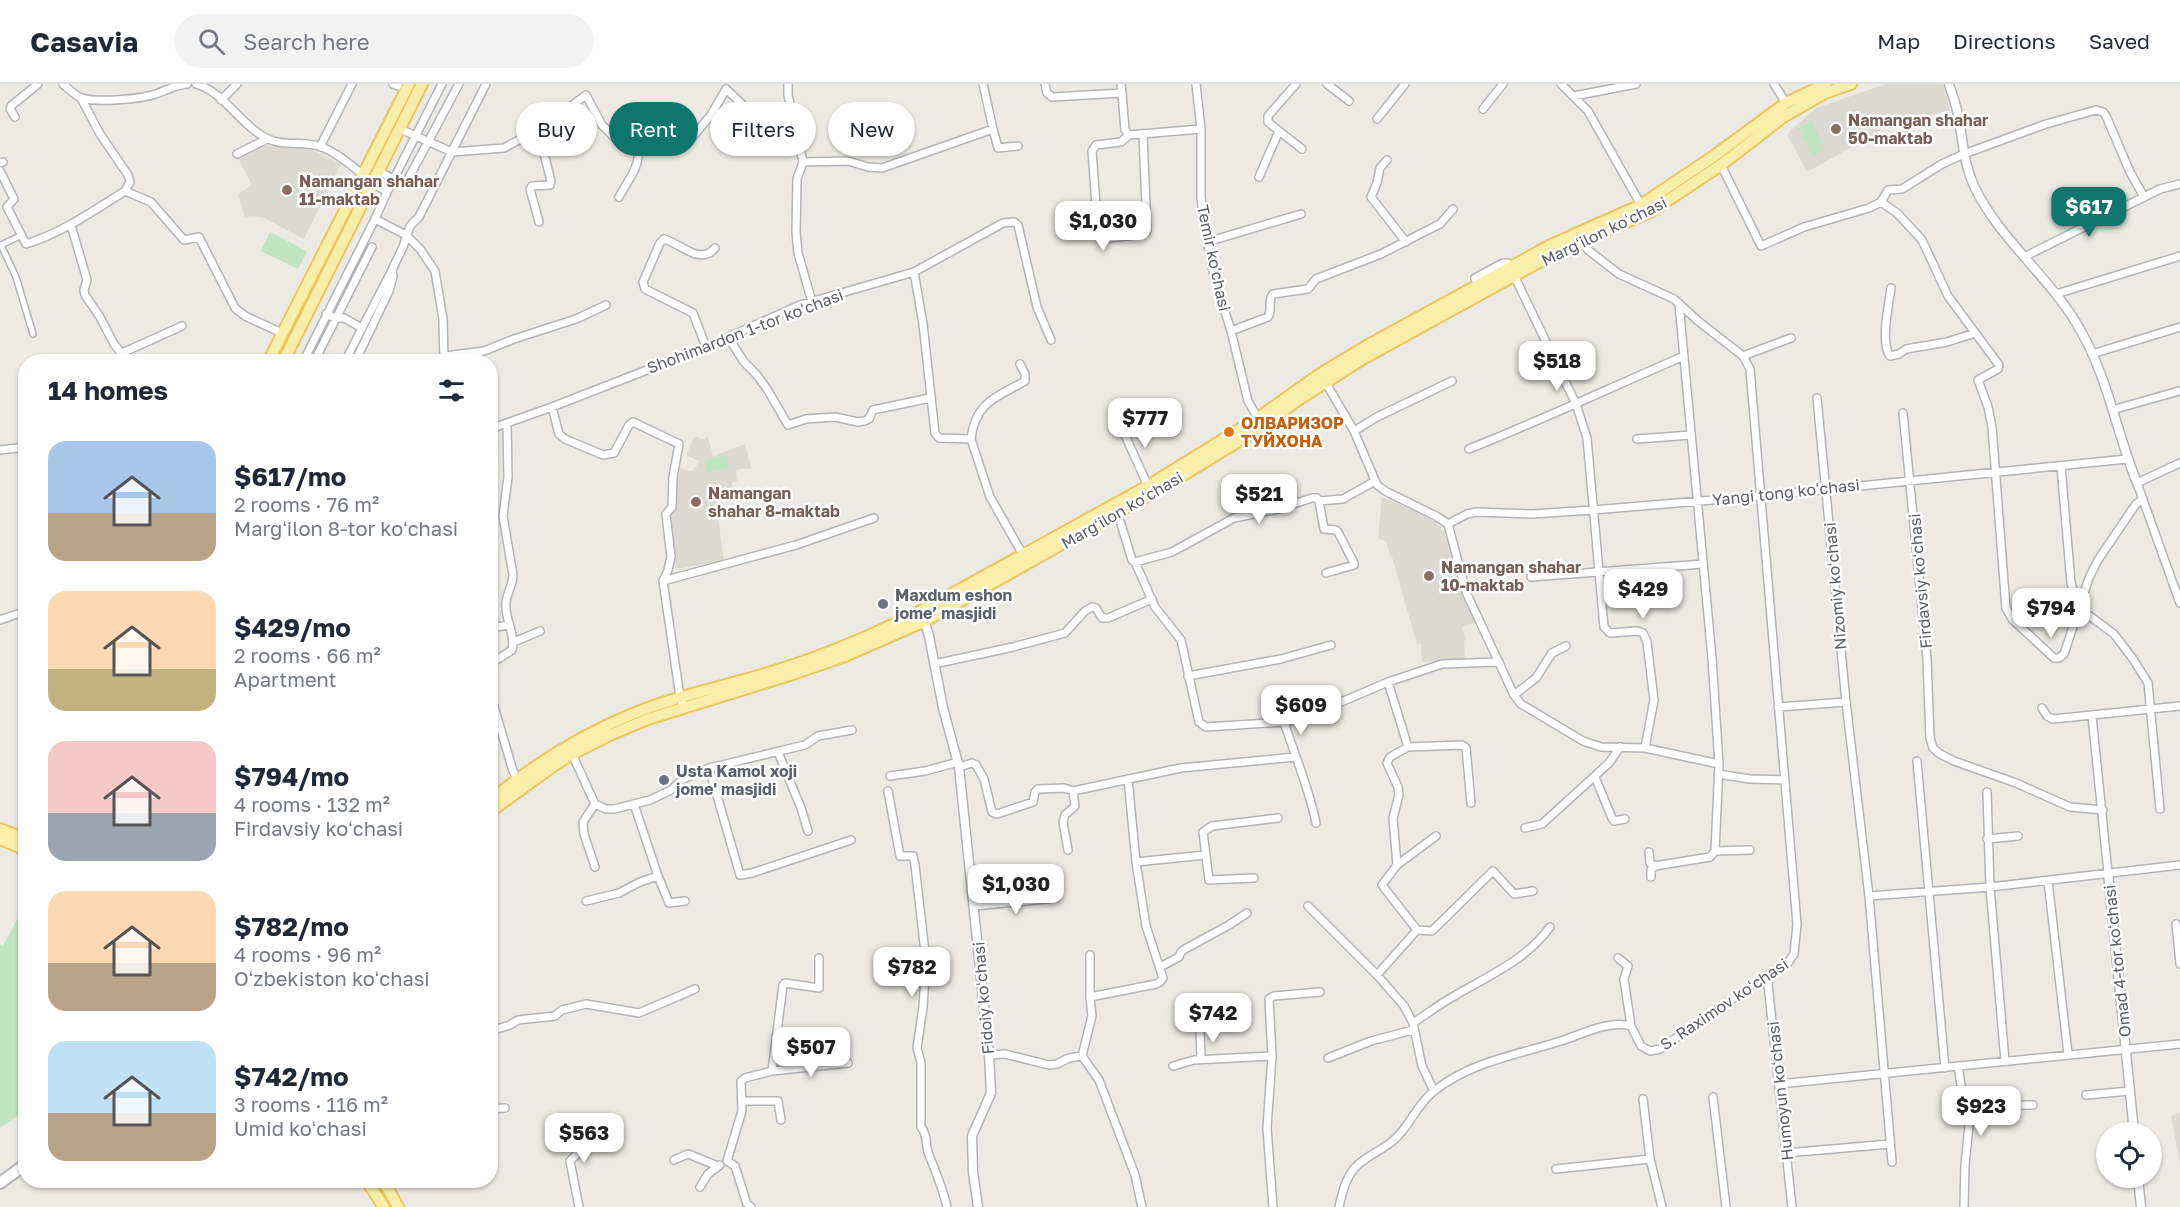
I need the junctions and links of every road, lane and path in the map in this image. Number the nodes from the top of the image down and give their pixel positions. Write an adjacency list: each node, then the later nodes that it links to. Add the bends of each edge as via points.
1 (38, 84): 41 (street, via 10,106)
2 (63, 84): 31 (street)
3 (187, 84): 27 (street)
4 (196, 84): 32 (street)
5 (237, 84): 32 (street)
6 (352, 84): 56 (street)
7 (422, 84): 43 (main road)
8 (442, 84): 51 (street)
9 (459, 84): 53 (street)
10 (486, 84): 58 (street)
11 (788, 84): 37 (street)
12 (983, 84): 44 (street)
13 (1045, 84): 29 (street, via 1052,97)
14 (1121, 84): 29 (street)
15 (1196, 84): 45 (street, Temir ko'chasi)
16 (1296, 84): 47 (street, via 1268,116 1268,122)
17 (1327, 84): 33 (street)
18 (1405, 84): 42 (street)
19 (1503, 84): 39 (street)
20 (1561, 84): 30 (street)
21 (1636, 84): 30 (street)
22 (1774, 84): 38 (street)
23 (1826, 84): 38 (main road, Margʻilon koʻchasi)
24 (1851, 84): 66 (main road, Margʻilon koʻchasi, via 1825,93 1783,117)
25 (1949, 84): 60 (street)
26 (400, 85): 69 (main road)
27 (168, 86): 31 (street, via 157,94 140,98)
28 (726, 86): 36 (street); 46 (street)
29 (1122, 93): 50 (street, via 1125,130)
30 (1574, 96): 79 (street, via 1588,111)
31 (81, 98): 74 (street, via 128,175 130,182)
32 (221, 100): 52 (street, via 250,128)
33 (1349, 101)
34 (576, 102): 35 (street, via 586,95)
35 (590, 102)
36 (742, 102)
37 (790, 102)
38 (1786, 103): 79 (main road, Margʻilon koʻchasi)
39 (1483, 109)
40 (597, 116): 48 (street)
41 (15, 117)
42 (1377, 119)
43 (400, 129): 51 (street); 68 (main road)
44 (993, 129): 55 (street, via 998,147); 65 (street, via 882,168 848,161)
45 (1201, 129): 49 (street); 88 (street, Temir ko'chasi, via 1201,197)
46 (698, 130)
47 (1279, 131): 57 (street); 70 (street)
48 (609, 134)
49 (1143, 134): 50 (street); 50 (street, via 1147,231 1102,239 1098,232 1092,151 1096,145 1121,142)
50 (1129, 135)
51 (415, 137): 53 (street); 71 (street)
52 (267, 138): 56 (street); 59 (street)
53 (428, 142): 58 (street); 71 (street, via 406,183)
54 (516, 142): 58 (street, via 504,148)
55 (1018, 146)
56 (320, 147): 69 (street, via 344,159)
57 (1302, 149)
58 (452, 152): 85 (street)
59 (237, 154)
60 (1964, 154): 77 (street, via 2046,124 2099,111 2106,116); 78 (street, via 1902,189 1888,190); 93 (street, via 1975,188)
61 (547, 156): 83 (street, via 552,181 530,189)
62 (639, 156): 76 (street)
63 (802, 156): 65 (street)
64 (1387, 160): 89 (street, via 1380,168 1371,197)
65 (803, 162): 99 (street, via 797,179 796,232)
66 (1721, 165): 78 (street, via 1761,246 1804,227); 87 (main road, Margʻilon koʻchasi, via 1652,211)
67 (0, 171): 86 (street, via 14,199 7,207)
68 (378, 171): 71 (street); 72 (main road)
69 (362, 175): 72 (street); 108 (main road)
70 (1259, 177)
71 (394, 180): 75 (street)
72 (372, 183): 75 (street); 117 (main road)
73 (2180, 184): 77 (street)
74 (125, 191): 84 (street); 108 (street, via 151,202 184,240 199,237 235,309)
75 (387, 192): 82 (street)
76 (619, 197)
77 (2144, 197): 93 (street)
78 (1881, 202): 109 (street, via 1922,240 1942,286)
79 (1641, 205): 96 (main road, Margʻilon koʻchasi, via 1574,233)
80 (1454, 209): 89 (street, via 1440,224)
81 (1301, 214): 88 (street)
82 (375, 219): 85 (street); 102 (street)
83 (539, 222)
84 (71, 225): 86 (street, via 28,243); 115 (street, via 87,280 85,295)
85 (406, 235): 94 (street); 122 (street, via 435,271 444,319)
86 (20, 236): 110 (street, via 1,245 16,277)
87 (1581, 240): 96 (main road, Margʻilon koʻchasi); 100 (street, via 1619,274)
88 (1207, 242): 107 (street, Temir ko'chasi)
89 (1406, 242): 107 (street, via 1316,279 1308,289 1273,294 1268,317)
90 (372, 247): 103 (street)
91 (715, 248): 114 (street, via 700,256 664,239 642,282 649,292 693,313)
92 (2180, 256): 98 (street)
93 (2024, 257): 98 (street)
94 (392, 270): 106 (street); 121 (street, via 389,291)
95 (914, 272): 99 (street, Shohimardon 1-tor koʻchasi); 113 (street, Shohimardon 1-tor koʻchasi, via 1003,223 1014,222 1018,225 1036,307); 131 (street)
96 (1513, 272): 129 (main road, Margʻilon koʻchasi); 133 (street); 138 (main road, Margʻilon koʻchasi, via 1478,286 1342,359)
97 (1891, 288): 109 (street, via 1887,328 1890,356)
98 (2056, 294): 124 (street)
99 (812, 302): 111 (street, Shohimardon 1-tor koʻchasi)
100 (1679, 304): 125 (street); 126 (street)
101 (606, 305): 123 (street, via 576,319)
102 (327, 314): 103 (street); 118 (street)
103 (335, 318): 106 (street, via 344,318); 119 (street)
104 (182, 326): 115 (street)
105 (2180, 327): 124 (street)
106 (362, 328): 120 (street)
107 (1230, 331): 138 (street, Temir ko'chasi, via 1248,401)
108 (282, 333): 116 (main road)
109 (1975, 333): 151 (street, via 1999,365 1978,380 1990,415)
110 (33, 334)
111 (728, 337): 114 (street, Shohimardon 1-tor koʻchasi); 131 (street, via 788,425 835,417 864,421 873,410)
112 (1791, 338): 126 (street)
113 (1051, 340)
114 (706, 347): 134 (street, Shohimardon 1-tor koʻchasi)
115 (122, 353)
116 (272, 354)
117 (288, 354)
118 (307, 354)
119 (318, 354)
120 (349, 354)
121 (358, 354)
122 (444, 354)
123 (467, 354)
124 (2092, 354): 135 (street)
125 (1684, 356): 133 (street); 142 (street)
126 (1743, 356): 157 (street, via 1750,369 1753,392)
127 (1020, 364): 143 (street, via 1025,381 979,411)
128 (1452, 381): 141 (street)
129 (1326, 383): 138 (main road, Margʻilon koʻchasi); 141 (street)
130 (2179, 392): 135 (street)
131 (930, 398): 143 (street, via 936,436)
132 (1817, 398): 156 (street, Nizomiy koʻchasi)
133 (1576, 404): 146 (street); 161 (street, via 1587,438)
134 (552, 408): 139 (street, Shohimardon 1-tor koʻchasi); 171 (street, via 559,434 603,455 614,453 633,422 679,444 672,507 666,514 670,564)
135 (2112, 410): 148 (street)
136 (1903, 413): 152 (street, Firdavsiy koʻchasi)
137 (1119, 422): 155 (street)
138 (1260, 422): 155 (main road, Margʻilon koʻchasi); 162 (main road, Margʻilon koʻchasi)
139 (507, 424): 140 (street, Shohimardon 1-tor koʻchasi); 178 (street, via 508,477 503,516 513,575 506,602)
140 (498, 427)
141 (1353, 431): 153 (street)
142 (1691, 435): 144 (street); 160 (street)
143 (971, 438): 165 (street, via 990,496)
144 (1637, 439)
145 (18, 448): 147 (street)
146 (1469, 449)
147 (0, 450)
148 (2127, 459): 150 (street, Yangi tong koʻchasi); 154 (street)
149 (2180, 462): 154 (street)
150 (2061, 466): 151 (street, Yangi tong koʻchasi); 174 (street, via 2071,583)
151 (1996, 472): 152 (street, Yangi tong koʻchasi); 174 (street, via 2007,614 2050,655 2059,658 2064,654)
152 (1911, 480): 156 (street, Yangi tong koʻchasi); 225 (street, Firdavsiy koʻchasi, via 1933,748 1953,761 2070,807)
153 (1375, 481): 159 (street, via 1343,499); 164 (street, via 1387,492)
154 (2137, 483): 158 (street)
155 (1148, 486): 165 (main road, Margʻilon koʻchasi)
156 (1827, 489): 157 (street, Yangi tong koʻchasi); 191 (street, Nizomiy koʻchasi)
157 (1760, 496): 160 (street, Yangi tong koʻchasi); 193 (street)
158 (2143, 499): 173 (street); 174 (street, via 2098,560)
159 (1319, 501): 166 (street, via 1312,498 1234,518 1172,552); 168 (street, via 1324,529 1338,532 1354,563)
160 (1698, 501): 161 (street, Yangi tong koʻchasi); 167 (street)
161 (1593, 510): 164 (street, Yangi tong koʻchasi, via 1476,512); 169 (street)
162 (1116, 515): 166 (street); 176 (main road, Margʻilon koʻchasi)
163 (874, 518): 171 (street, via 796,545)
164 (1448, 524): 185 (street, via 1466,592)
165 (1022, 554): 176 (main road, Margʻilon koʻchasi)
166 (1136, 562): 172 (street)
167 (1703, 564): 169 (street); 208 (street)
168 (1326, 573)
169 (1599, 573): 170 (street); 202 (street, via 1606,630 1637,631 1646,636 1654,700)
170 (1531, 577)
171 (663, 581): 190 (street)
172 (1152, 600): 186 (street, via 1108,618 1102,618 1092,607 1065,633); 187 (street, via 1180,640)
173 (2180, 603)
174 (2079, 608): 195 (street, via 2114,634 2133,658 2148,683)
175 (18, 614): 177 (street)
176 (923, 616): 186 (street, Fidoiy koʻchasi); 190 (main road, Margʻilon koʻchasi)
177 (0, 620)
178 (508, 625): 179 (street); 181 (street)
179 (498, 627)
180 (540, 632): 181 (street)
181 (514, 642): 184 (street, via 512,650)
182 (1331, 645): 187 (street)
183 (1566, 646): 189 (street, via 1552,653 1536,678)
184 (498, 659)
185 (1498, 662): 188 (street, via 1442,664); 189 (street)
186 (934, 664): 207 (street, Fidoiy koʻchasi)
187 (1188, 676): 198 (street, via 1199,722 1206,727)
188 (1389, 682): 198 (street, via 1306,717); 200 (street)
189 (1514, 695): 201 (street, via 1521,704 1583,741 1601,747)
190 (682, 702): 204 (main road, Margʻilon koʻchasi); 213 (main road, Margʻilon koʻchasi, via 654,705 602,728)
191 (1846, 702): 193 (street); 257 (street, Nizomiy koʻchasi)
192 (2180, 706): 195 (street)
193 (1778, 707): 215 (street)
194 (2042, 708): 196 (street, via 2051,718)
195 (2150, 709): 196 (street); 224 (street)
196 (2092, 716): 225 (street)
197 (498, 720): 213 (street)
198 (1284, 722): 205 (street)
199 (852, 730): 203 (street, via 818,736 805,745)
200 (1408, 747): 220 (street, via 1466,748); 245 (street, via 1387,762 1399,795 1393,818)
201 (1620, 747): 202 (street); 212 (street)
202 (1645, 748): 208 (street)
203 (778, 752): 209 (street); 231 (street)
204 (572, 754): 221 (street); 223 (main road, Margʻilon koʻchasi)
205 (1295, 757): 214 (street, via 1189,766); 228 (street, via 1311,796)
206 (1917, 760): 256 (street)
207 (959, 764): 211 (street); 217 (street, via 976,765 994,814 1033,802 1038,789); 261 (street, Fidoiy koʻchasi)
208 (1719, 764): 210 (street)
209 (709, 768): 222 (street, via 683,779 661,795); 237 (street, via 740,875)
210 (1718, 774): 215 (street); 241 (street)
211 (890, 776)
212 (1594, 777): 227 (street, via 1614,821); 229 (street, via 1542,824)
213 (517, 778): 219 (main road, Margʻilon koʻchasi)
214 (1128, 779): 217 (street); 244 (street)
215 (1785, 780): 273 (street, S. Raximov koʻchasi, via 1797,924 1794,954 1788,963)
216 (888, 791): 328 (street, via 900,856 913,856 915,865 927,961 917,1048 921,1063 921,1127)
217 (1073, 791): 239 (street, via 1075,806 1063,822)
218 (1987, 792): 236 (street)
219 (498, 794)
220 (1471, 803)
221 (595, 804): 222 (street, via 606,809); 248 (street, via 583,822)
222 (634, 804): 250 (street)
223 (498, 806)
224 (2160, 809)
225 (2103, 810): 249 (street)
226 (1278, 818): 243 (street, via 1212,826 1203,832)
227 (1625, 819)
228 (1316, 823)
229 (1525, 828)
230 (0, 829): 235 (main road)
231 (808, 831)
232 (1436, 836): 245 (street)
233 (2018, 836): 236 (street)
234 (0, 839): 238 (main road)
235 (18, 839)
236 (1987, 839): 254 (street)
237 (851, 840)
238 (18, 841)
239 (1068, 849)
240 (1750, 850): 241 (street)
241 (1715, 851): 247 (street, via 1710,857)
242 (1648, 852): 247 (street, via 1650,863)
243 (1205, 855): 244 (street); 252 (street, via 1209,880)
244 (1136, 862): 271 (street, via 1146,926)
245 (1397, 865): 266 (street, via 1382,885)
246 (2180, 865): 249 (street)
247 (1655, 866): 251 (street)
248 (594, 867)
249 (2108, 873): 253 (street); 282 (street, Omad 4-tor koʻchasi)
250 (658, 876): 259 (street, via 669,903); 260 (street)
251 (1651, 877)
252 (1254, 879)
253 (2048, 880): 254 (street); 283 (street)
254 (1990, 887): 256 (street); 289 (street)
255 (1533, 891): 266 (street, via 1514,894 1492,871 1436,928)
256 (1929, 892): 257 (street); 293 (street)
257 (1869, 896): 295 (street, Nizomiy koʻchasi)
258 (1056, 898): 261 (street)
259 (685, 901)
260 (586, 902)
261 (974, 906): 284 (street, Fidoiy koʻchasi)
262 (1308, 906): 272 (street)
263 (1247, 913): 271 (street)
264 (2176, 924): 270 (street)
265 (1550, 927): 278 (street, via 1512,963 1456,995)
266 (1417, 930): 272 (street)
267 (1090, 954): 276 (street)
268 (819, 958): 294 (street, via 819,988 783,985)
269 (1618, 958): 277 (street, via 1628,966 1624,987)
270 (2180, 964)
271 (1160, 967): 276 (street, via 1160,982)
272 (1377, 975): 278 (street, via 1404,1006)
273 (1767, 975): 277 (street, S. Raximov koʻchasi, via 1657,1050 1641,1047); 296 (street, Humoyun koʻchasi)
274 (695, 989): 279 (street, via 639,1013 586,1004 562,1010 555,1016 518,1020)
275 (1320, 992): 286 (street, via 1269,997)
276 (1090, 997): 285 (street, via 1092,1016)
277 (1631, 1026): 297 (street, via 1616,1024 1490,1060)
278 (1413, 1027): 287 (street); 297 (street, via 1422,1066)
279 (498, 1028)
280 (1200, 1029): 288 (street)
281 (2180, 1044): 282 (street)
282 (2127, 1049): 283 (street); 298 (street, Omad 4-tor koʻchasi)
283 (2068, 1053): 289 (street)
284 (989, 1055): 285 (street, via 1005,1054 1048,1065); 329 (street, Fidoiy koʻchasi, via 991,1094 972,1136)
285 (1082, 1056): 330 (street, via 1099,1080 1135,1175)
286 (1272, 1056): 288 (street); 331 (street, via 1266,1128)
287 (1328, 1058)
288 (1201, 1059): 291 (street)
289 (2005, 1061): 292 (street)
290 (848, 1063): 294 (street)
291 (1173, 1066)
292 (1958, 1066): 293 (street); 304 (street, via 1964,1097)
293 (1945, 1068): 295 (street)
294 (772, 1071): 302 (street, via 741,1081)
295 (1885, 1073): 296 (street); 310 (street, Nizomiy koʻchasi)
296 (1779, 1084): 311 (street, Humoyun koʻchasi)
297 (1434, 1091): 332 (street, via 1396,1138 1352,1172)
298 (2130, 1091): 299 (street); 308 (street, Omad 4-tor koʻchasi)
299 (2086, 1095)
300 (1713, 1097): 334 (street)
301 (1643, 1099): 313 (street)
302 (742, 1101): 307 (street, via 778,1101); 314 (street)
303 (2033, 1105): 304 (street)
304 (1971, 1106): 336 (street)
305 (498, 1108): 306 (street)
306 (506, 1108)
307 (781, 1120)
308 (2133, 1122)
309 (614, 1132): 326 (street, via 570,1161)
310 (1890, 1144): 311 (street); 315 (street, Nizomiy koʻchasi)
311 (1786, 1153): 335 (street, Humoyun koʻchasi)
312 (674, 1160): 316 (street, via 688,1154)
313 (1650, 1160): 317 (street); 333 (street)
314 (727, 1161): 316 (street); 327 (street, via 735,1166)
315 (1892, 1162)
316 (718, 1166): 320 (street)
317 (1556, 1169)
318 (18, 1170): 319 (main road)
319 (0, 1183)
320 (700, 1187)
321 (371, 1188): 324 (main road)
322 (387, 1188): 325 (main road)
323 (2139, 1188): 337 (street)
324 (384, 1207)
325 (398, 1207)
326 (579, 1207)
327 (751, 1207)
328 (947, 1207)
329 (978, 1207)
330 (1142, 1207)
331 (1273, 1207)
332 (1339, 1207)
333 (1662, 1207)
334 (1726, 1207)
335 (1792, 1207)
336 (1964, 1207)
337 (2141, 1207)

